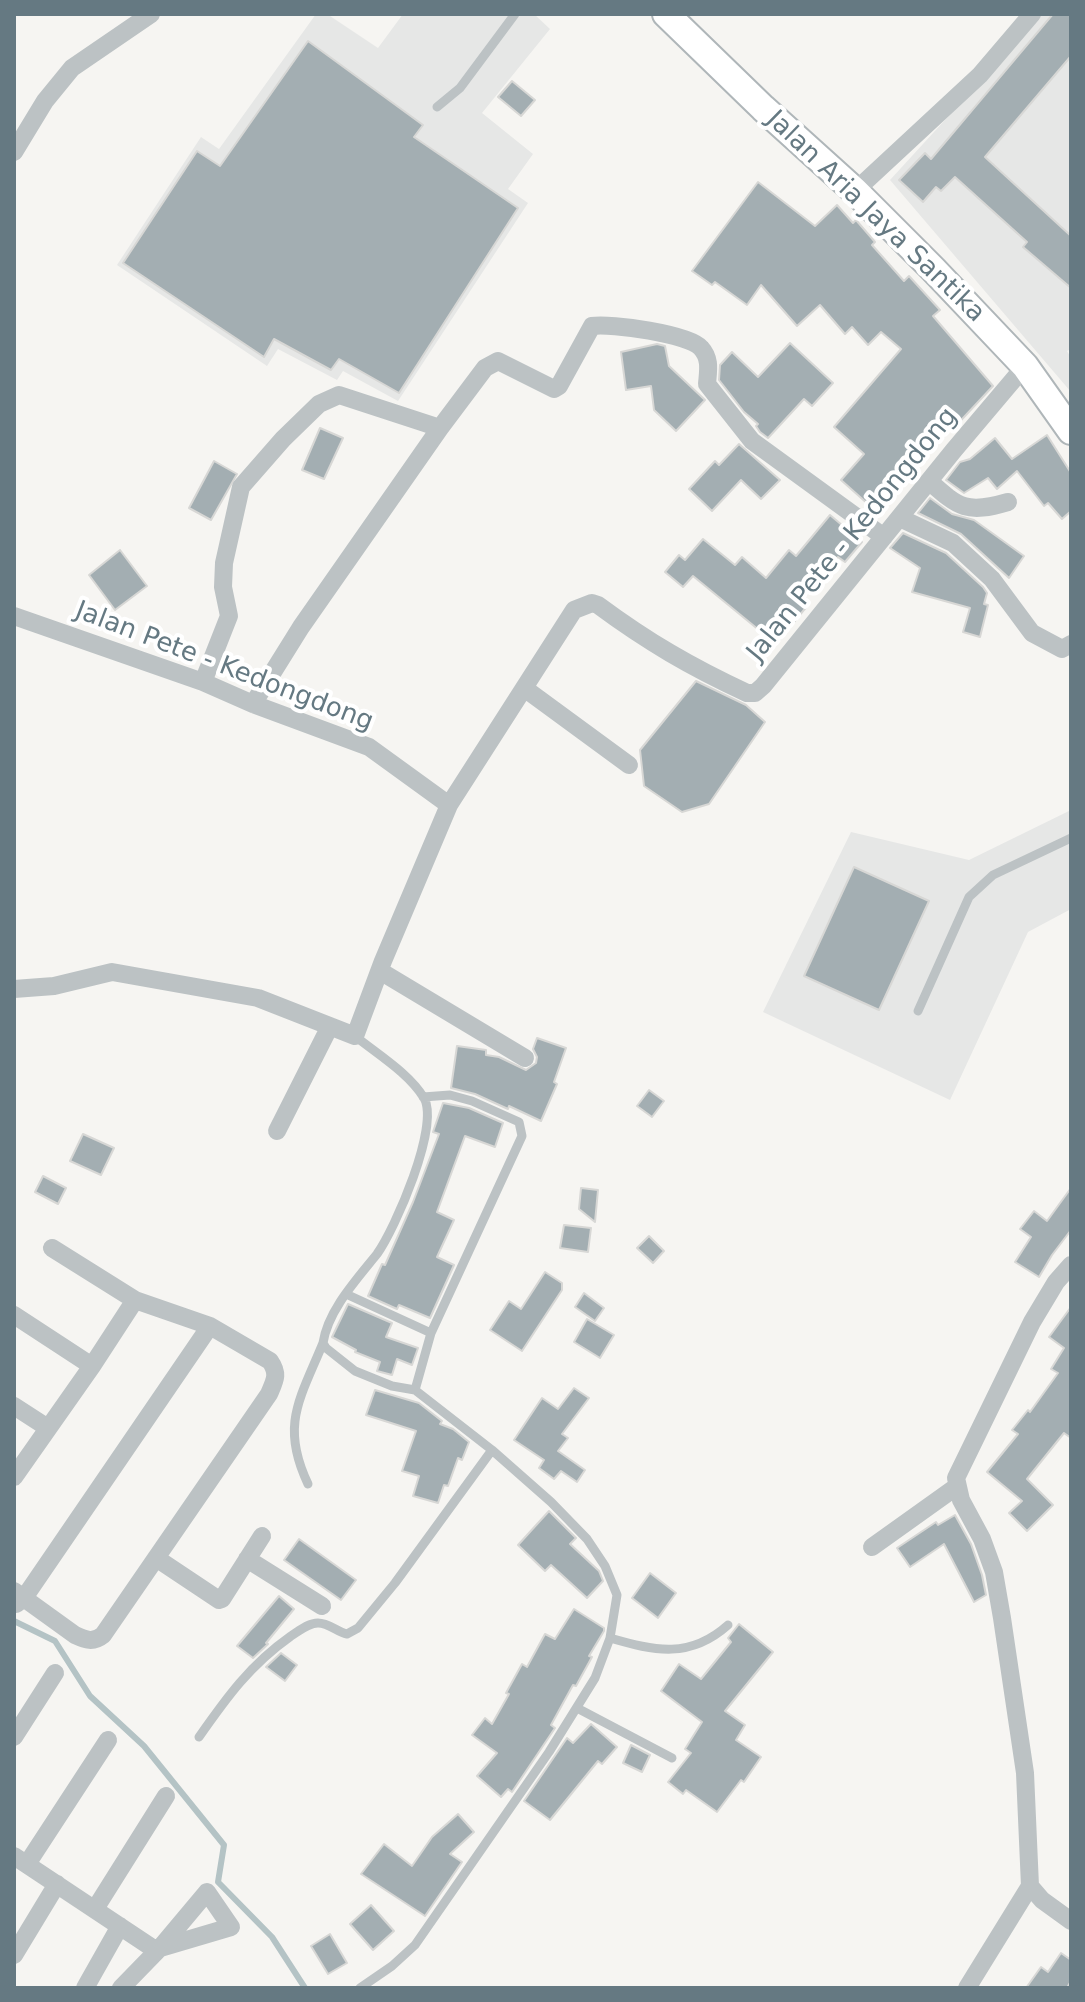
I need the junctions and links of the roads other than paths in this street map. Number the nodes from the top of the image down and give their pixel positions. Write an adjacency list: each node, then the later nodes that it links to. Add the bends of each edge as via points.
1 (151, 14): 6 (street, via 72,68)
2 (515, 14): 5 (lane, via 460,88)
3 (666, 14): 7 (street, Jalan Aria Jaya Santika)
4 (1032, 14): 7 (street, via 980,75)
5 (437, 107)
6 (14, 152)
7 (855, 191): 8 (street, Jalan Aria Jaya Santika)
8 (1025, 366): 10 (street, Jalan Aria Jaya Santika); 11 (street, Jalan Pete - Kedongdong)
9 (440, 428): 14 (street, via 491,363 498,361 548,388 559,386 592,326 689,340 708,359 707,384 752,441); 17 (street, via 339,395 319,404 283,439 241,487 224,563 229,616); 19 (street)
10 (1071, 430)
11 (929, 481): 12 (street, via 967,508); 13 (street, Jalan Pete - Kedongdong)
12 (1008, 502)
13 (900, 518): 14 (street, Jalan Pete - Kedongdong); 16 (street, via 953,543 992,579 1032,633 1062,649)
14 (884, 537): 18 (street, Jalan Pete - Kedongdong, via 755,693 704,673 592,603 574,610)
15 (14, 616): 17 (street, Jalan Pete - Kedongdong)
16 (1071, 644)
17 (203, 682): 19 (street, Jalan Pete - Kedongdong)
18 (524, 688): 20 (street); 21 (street, Jalan Pete - Kedongdong)
19 (253, 704): 21 (street, Jalan Pete - Kedongdong, via 369,747)
20 (629, 765)
21 (449, 805): 23 (street, Jalan Pete - Kedongdong)
22 (1071, 838): 25 (lane, via 993,875 969,897)
23 (380, 971): 27 (street, Jalan Pete - Kedongdong); 28 (street)
24 (14, 989): 26 (street, via 112,972 258,998)
25 (918, 1011)
26 (330, 1026): 27 (street); 30 (street)
27 (355, 1036): 29 (lane)
28 (525, 1058)
29 (423, 1097): 33 (lane, via 428,1130 423,1151 382,1246); 37 (lane, via 450,1095 472,1101 519,1122 522,1136)
30 (277, 1131)
31 (52, 1248): 34 (street)
32 (1071, 1265): 46 (street, via 1032,1322 958,1471)
33 (346, 1294): 37 (lane); 38 (lane)
34 (135, 1300): 36 (street); 39 (street)
35 (14, 1315): 39 (street)
36 (210, 1326): 49 (street, via 270,1361 276,1379); 51 (street)
37 (431, 1333): 40 (lane)
38 (323, 1343): 40 (lane, via 355,1371); 45 (lane, via 293,1430)
39 (92, 1366): 42 (street)
40 (415, 1390): 43 (lane)
41 (14, 1406): 42 (street)
42 (48, 1428): 44 (street)
43 (492, 1450): 54 (lane, via 551,1502 605,1566 617,1595); 58 (lane, via 358,1628 347,1634 316,1623 305,1627 247,1672)
44 (14, 1477)
45 (308, 1484)
46 (956, 1487): 48 (street); 64 (street, via 982,1539 1000,1603 1025,1773)
47 (262, 1536): 50 (street)
48 (872, 1547)
49 (156, 1558): 50 (street, via 216,1600 222,1599); 51 (street, via 97,1640 86,1641)
50 (247, 1559): 52 (street)
51 (17, 1598)
52 (322, 1606)
53 (728, 1625): 54 (lane, via 705,1642 671,1651)
54 (610, 1638): 56 (lane)
55 (55, 1673): 57 (street)
56 (577, 1708): 60 (lane); 71 (lane, via 415,1945)
57 (14, 1737)
58 (199, 1737)
59 (108, 1740): 62 (street)
60 (672, 1758)
61 (166, 1796): 65 (street)
62 (20, 1860): 63 (street)
63 (57, 1884): 65 (street); 68 (street)
64 (1030, 1886): 66 (street); 72 (street)
65 (95, 1909): 67 (street)
66 (1071, 1921)
67 (120, 1926): 69 (street); 70 (street, via 158,1949)
68 (14, 1955)
69 (85, 1988)
70 (121, 1988)
71 (360, 1988)
72 (967, 1988)

